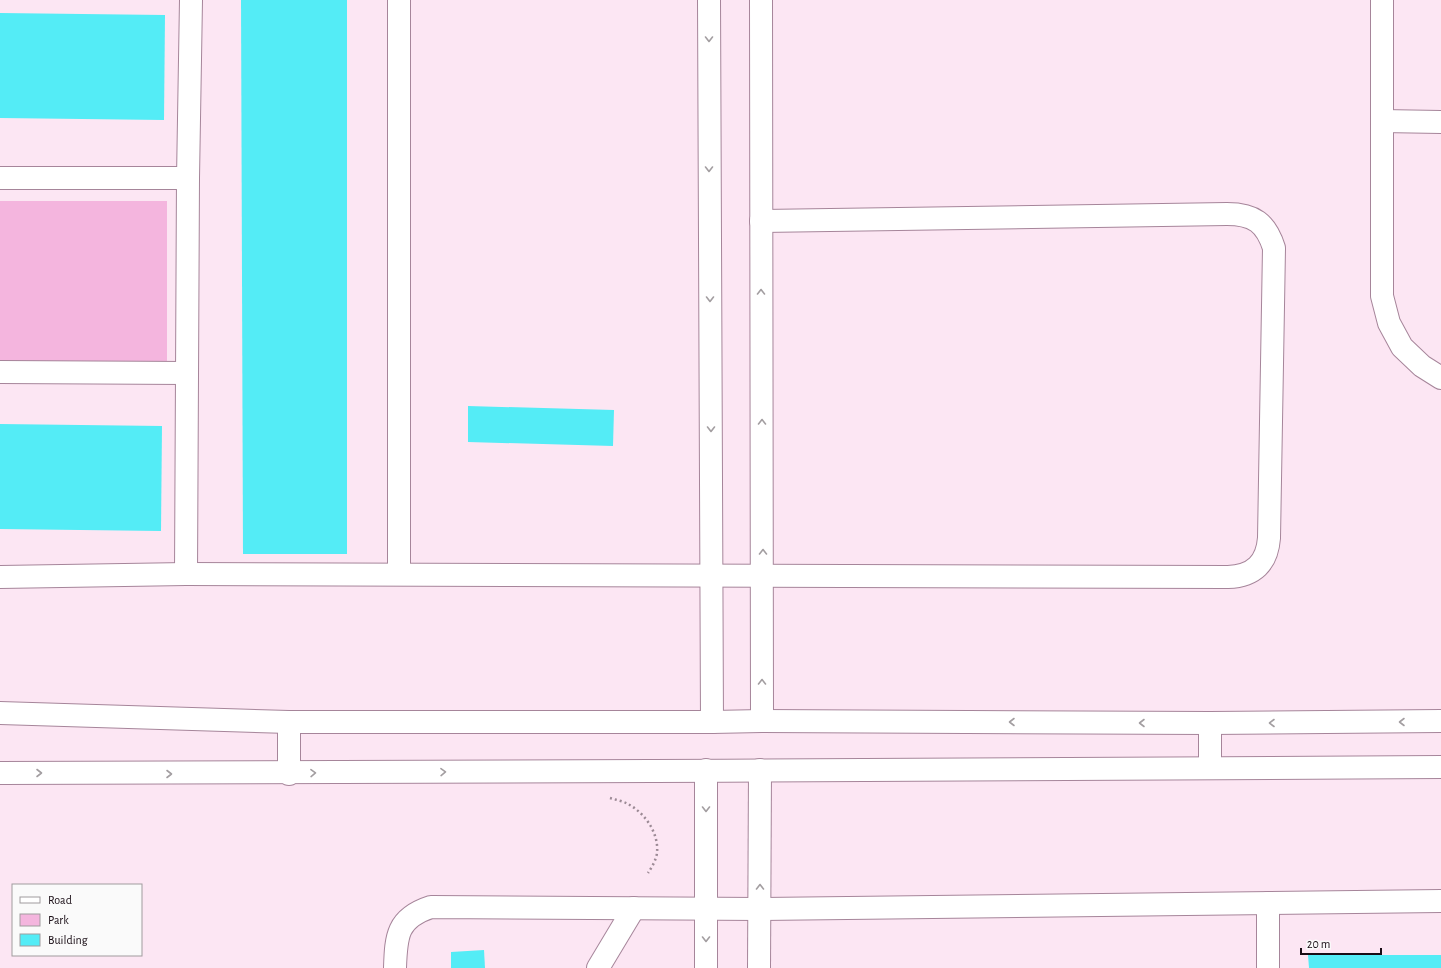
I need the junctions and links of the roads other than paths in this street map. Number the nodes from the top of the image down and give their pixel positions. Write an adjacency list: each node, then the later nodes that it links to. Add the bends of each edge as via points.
1 (191, 0): 9 (street)
2 (399, 0): 15 (street)
3 (709, 0): 16 (street, one-way to 16)
4 (761, 0): 10 (street)
5 (1382, 0): 6 (street)
6 (1382, 122): 7 (street); 13 (street, via 1382,296 1389,323 1402,347 1422,366)
7 (1441, 122)
8 (0, 178): 9 (street)
9 (188, 178): 12 (street)
10 (761, 221): 17 (street, one-way to 10); 17 (street, via 1240,214 1263,225 1274,248 1270,538 1264,558 1258,567 1249,573 1238,577)
11 (0, 372): 12 (street)
12 (187, 373): 14 (street)
13 (1441, 378)
14 (186, 574): 15 (street); 18 (street)
15 (399, 574): 16 (street)
16 (711, 575): 17 (street); 22 (street)
17 (763, 575): 20 (street, one-way to 17)
18 (0, 577)
19 (0, 713): 21 (street)
20 (762, 721): 22 (street); 24 (street, one-way to 20)
21 (289, 722): 22 (street); 30 (street)
22 (712, 722)
23 (1441, 722): 24 (street, one-way to 24)
24 (1210, 723): 25 (street)
25 (1210, 767): 26 (street); 28 (street)
26 (1441, 767)
27 (706, 770): 28 (street); 30 (street, one-way to 27); 34 (street, one-way to 34)
28 (760, 770): 35 (street, one-way to 28)
29 (0, 773): 30 (street, one-way to 30)
30 (289, 774)
31 (1441, 901): 32 (street)
32 (1268, 903): 35 (street); 40 (street)
33 (634, 908): 34 (street); 36 (street, via 432,908 419,911 408,919 400,930 396,942); 37 (street)
34 (706, 908): 35 (street); 38 (street, one-way to 38)
35 (760, 909): 39 (street)
36 (395, 968)
37 (598, 968)
38 (706, 968)
39 (759, 968)
40 (1268, 968)

